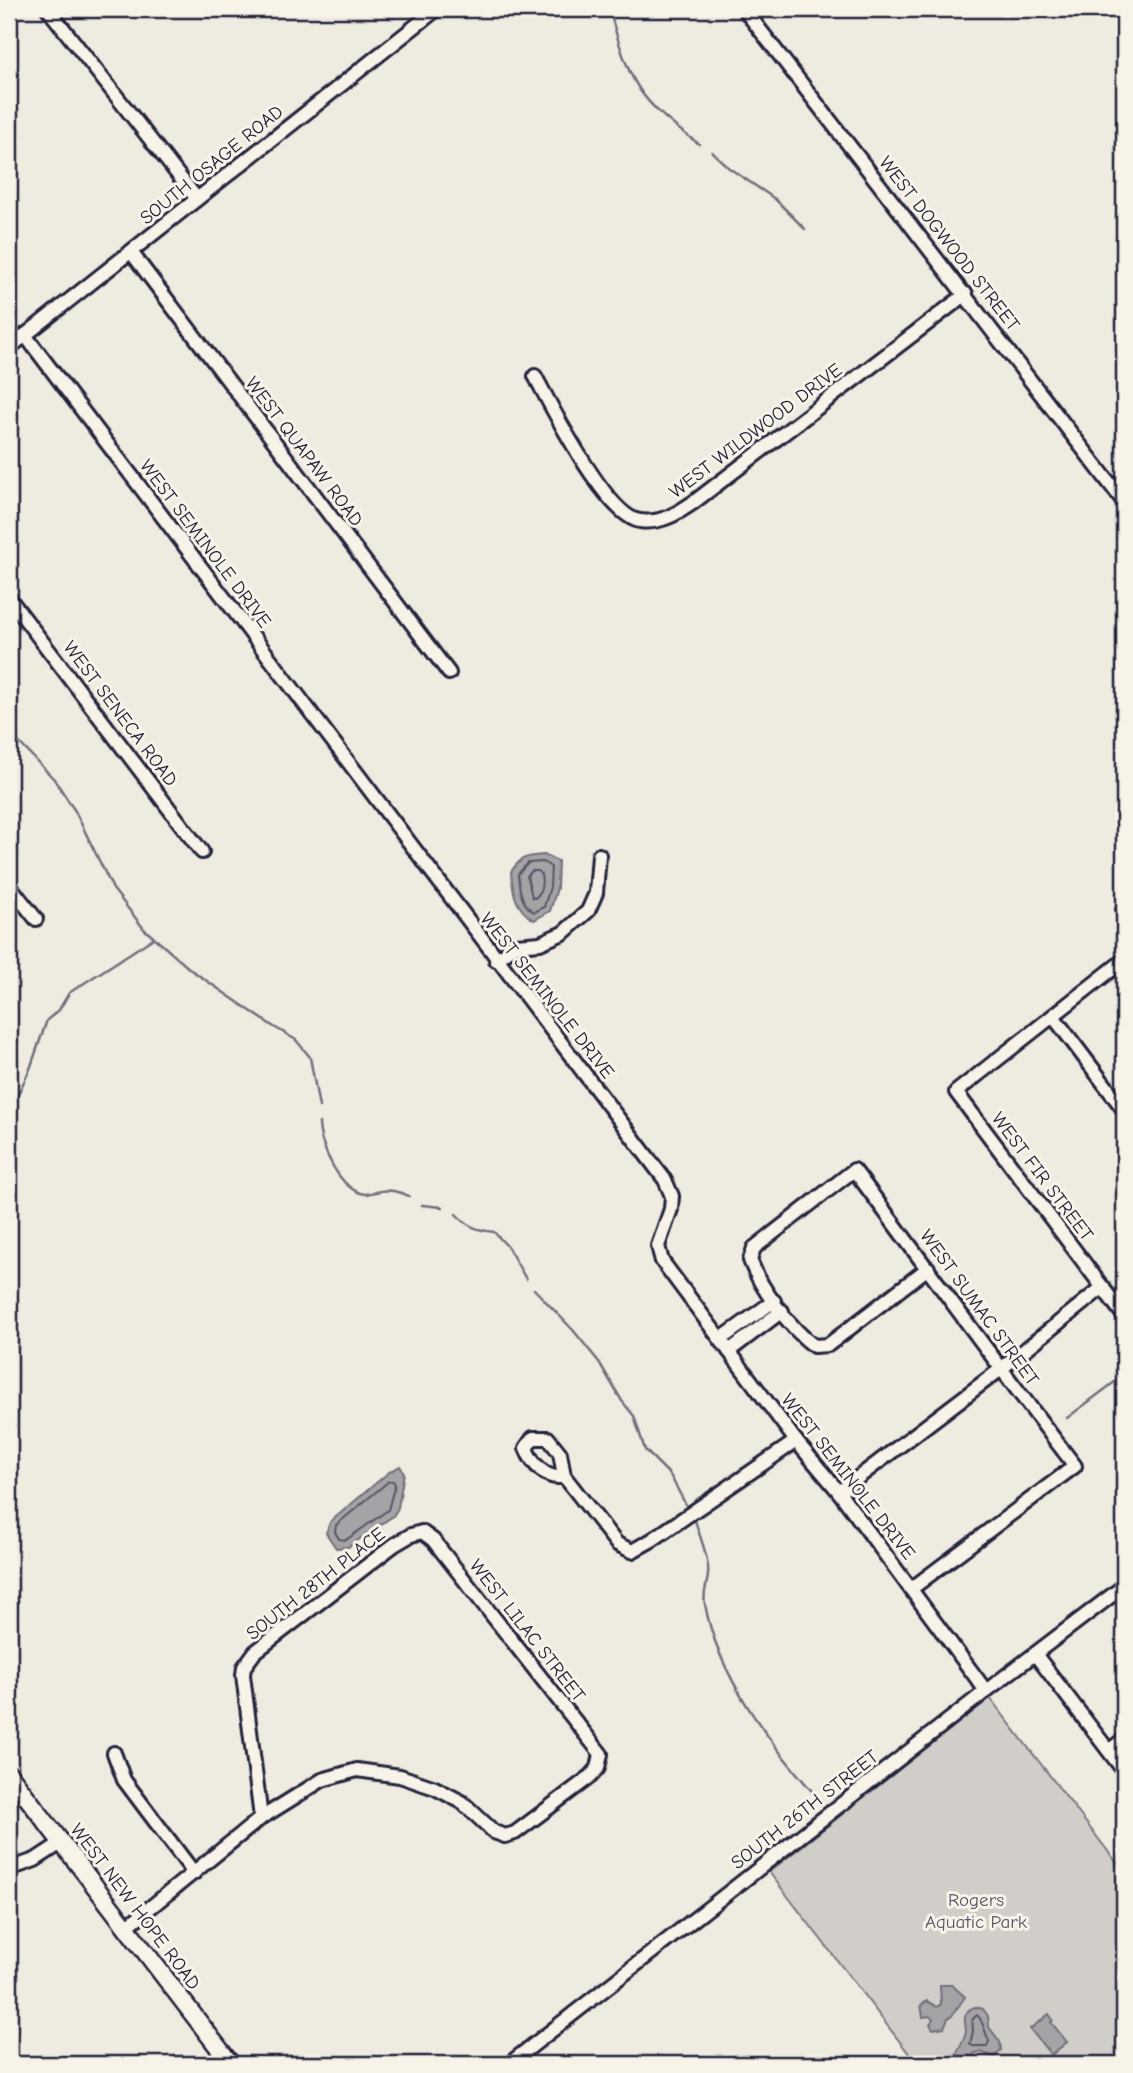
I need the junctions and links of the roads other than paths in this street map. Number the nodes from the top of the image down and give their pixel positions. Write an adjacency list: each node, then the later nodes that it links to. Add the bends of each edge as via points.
1 (48, 9): 4 (street)
2 (437, 9): 4 (street, SOUTH OSAGE ROAD)
3 (744, 9): 6 (street, WEST DOGWOOD STREET)
4 (197, 199): 5 (street, SOUTH OSAGE ROAD)
5 (131, 252): 7 (street, SOUTH OSAGE ROAD); 12 (street, WEST QUAPAW ROAD)
6 (966, 295): 9 (street, WEST WILDWOOD DRIVE, via 694,502 660,521 626,516 610,499 568,438); 10 (street, WEST DOGWOOD STREET)
7 (24, 335): 8 (street, SOUTH OSAGE ROAD); 17 (street, WEST SEMINOLE DRIVE)
8 (9, 348)
9 (535, 376)
10 (1124, 502)
11 (9, 598): 13 (street, WEST SENECA ROAD)
12 (449, 673)
13 (202, 852)
14 (599, 855): 17 (street, via 596,893 588,911 564,933 540,943 516,945)
15 (9, 885): 16 (street)
16 (36, 919)
17 (496, 960): 25 (street, WEST SEMINOLE DRIVE, via 665,1180 672,1196 658,1246 662,1261)
18 (1124, 960): 19 (street)
19 (1053, 1016): 20 (street); 22 (street, WEST FIR STREET, via 956,1092)
20 (1124, 1110)
21 (928, 1268): 23 (street, via 828,1345 814,1346 801,1336); 23 (street, WEST SUMAC STREET, via 854,1170 754,1248 750,1260 756,1277); 27 (street, WEST SUMAC STREET)
22 (1103, 1287): 24 (street, WEST FIR STREET); 27 (street)
23 (778, 1306): 25 (street); 26 (street)
24 (1124, 1317)
25 (721, 1339): 26 (street, WEST SEMINOLE DRIVE)
26 (729, 1350): 28 (street, WEST SEMINOLE DRIVE)
27 (1001, 1369): 30 (street); 33 (street, WEST SUMAC STREET, via 1076,1466)
28 (796, 1441): 29 (street, via 632,1551 617,1544); 30 (street, WEST SEMINOLE DRIVE)
29 (564, 1476)
30 (839, 1492): 33 (street, WEST SEMINOLE DRIVE)
31 (422, 1532): 41 (street, SOUTH 28TH PLACE, via 394,1545 255,1652 244,1667); 41 (street, WEST LILAC STREET, via 433,1540 601,1754 598,1768 505,1836 494,1832 462,1802 435,1788 400,1776 357,1770 322,1780)
32 (1124, 1586): 34 (street, SOUTH 26TH STREET)
33 (911, 1589): 35 (street, WEST SEMINOLE DRIVE)
34 (1035, 1654): 35 (street, SOUTH 26TH STREET); 37 (street)
35 (986, 1691): 47 (street, SOUTH 26TH STREET)
36 (1124, 1739): 37 (street)
37 (1109, 1751): 39 (street)
38 (114, 1754): 44 (street, via 124,1780)
39 (1124, 1771)
40 (9, 1774): 42 (main road, WEST NEW HOPE ROAD)
41 (261, 1818): 44 (street)
42 (61, 1843): 43 (street, via 35,1860); 45 (main road, WEST NEW HOPE ROAD)
43 (9, 1869)
44 (194, 1873): 45 (street)
45 (125, 1928): 46 (main road, WEST NEW HOPE ROAD)
46 (231, 2064)
47 (509, 2064)

